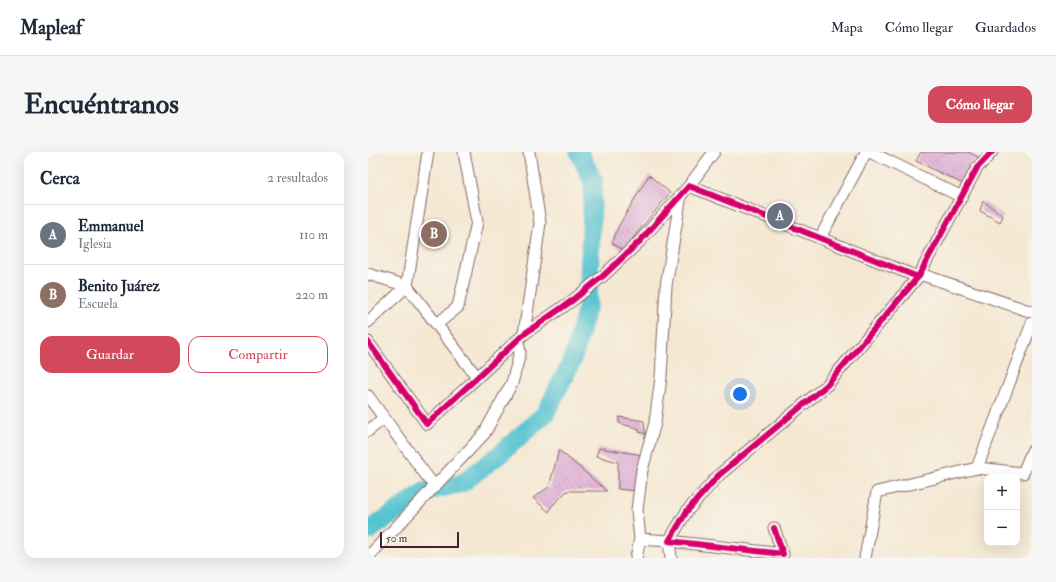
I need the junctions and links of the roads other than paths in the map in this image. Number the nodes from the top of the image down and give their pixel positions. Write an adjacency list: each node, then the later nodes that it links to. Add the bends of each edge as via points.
1 (428, 152): 14 (street)
2 (464, 152): 18 (street, via 477,222 458,307)
3 (528, 152): 19 (street, via 540,223)
4 (714, 152): 8 (street)
5 (866, 152): 11 (street)
6 (870, 152): 10 (street)
7 (992, 152): 10 (street, via 977,168)
8 (689, 186): 9 (street); 11 (street)
9 (681, 195): 19 (street, via 640,241 603,276); 29 (street, via 666,286 661,377 655,423 642,470 637,510)
10 (962, 197): 13 (street)
11 (820, 238): 13 (street)
12 (368, 274): 14 (street)
13 (919, 276): 15 (street); 30 (street, via 827,385 720,475 702,494 687,510)
14 (407, 286): 16 (street); 18 (street)
15 (1032, 312)
16 (368, 322)
17 (1032, 323): 26 (street)
18 (437, 324): 21 (street)
19 (521, 337): 21 (street); 27 (street, via 520,353 512,384 484,434)
20 (368, 342): 21 (street, via 427,424)
21 (477, 377)
22 (368, 396): 23 (street)
23 (384, 418): 24 (street); 27 (street)
24 (368, 431)
25 (1032, 451): 26 (street, via 1023,473)
26 (977, 468): 35 (street, via 877,492)
27 (434, 486): 31 (street)
28 (774, 528): 32 (street)
29 (640, 539): 30 (street); 33 (street)
30 (669, 541): 32 (street); 34 (street)
31 (368, 556)
32 (787, 556)
33 (636, 558)
34 (671, 558)
35 (865, 558)

